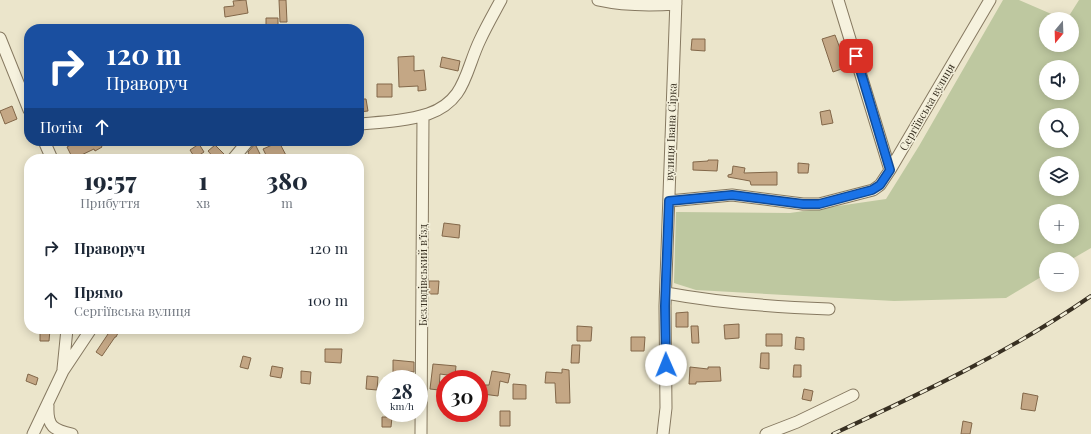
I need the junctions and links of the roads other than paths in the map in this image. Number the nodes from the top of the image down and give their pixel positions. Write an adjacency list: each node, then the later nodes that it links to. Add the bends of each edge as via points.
1 (501, 0): 8 (street, via 479,41 460,92 451,102)
2 (598, 0): 5 (street, via 643,6)
3 (838, 0): 12 (street)
4 (990, 0): 12 (street, Сергіївська вулиця)
5 (676, 2): 13 (street, вулиця Івана Сірка)
6 (0, 38): 7 (street)
7 (24, 98)
8 (423, 116): 9 (street); 23 (street, Безлюдівський в'їзд)
9 (364, 123)
10 (244, 146): 11 (street)
11 (237, 154)
12 (890, 170): 13 (street, Сергіївська вулиця, via 880,185 872,190 819,204 732,195)
13 (669, 201): 14 (street, вулиця Івана Сірка)
14 (666, 293): 15 (street, via 753,306); 24 (street, вулиця Івана Сірка, via 666,408)
15 (829, 308)
16 (67, 334): 18 (street)
17 (88, 334): 18 (street)
18 (63, 371): 20 (street)
19 (852, 395): 25 (street)
20 (48, 404): 21 (street); 22 (street, via 47,418 51,424 56,430)
21 (33, 434)
22 (72, 434)
23 (421, 434)
24 (663, 434)
25 (766, 434)

